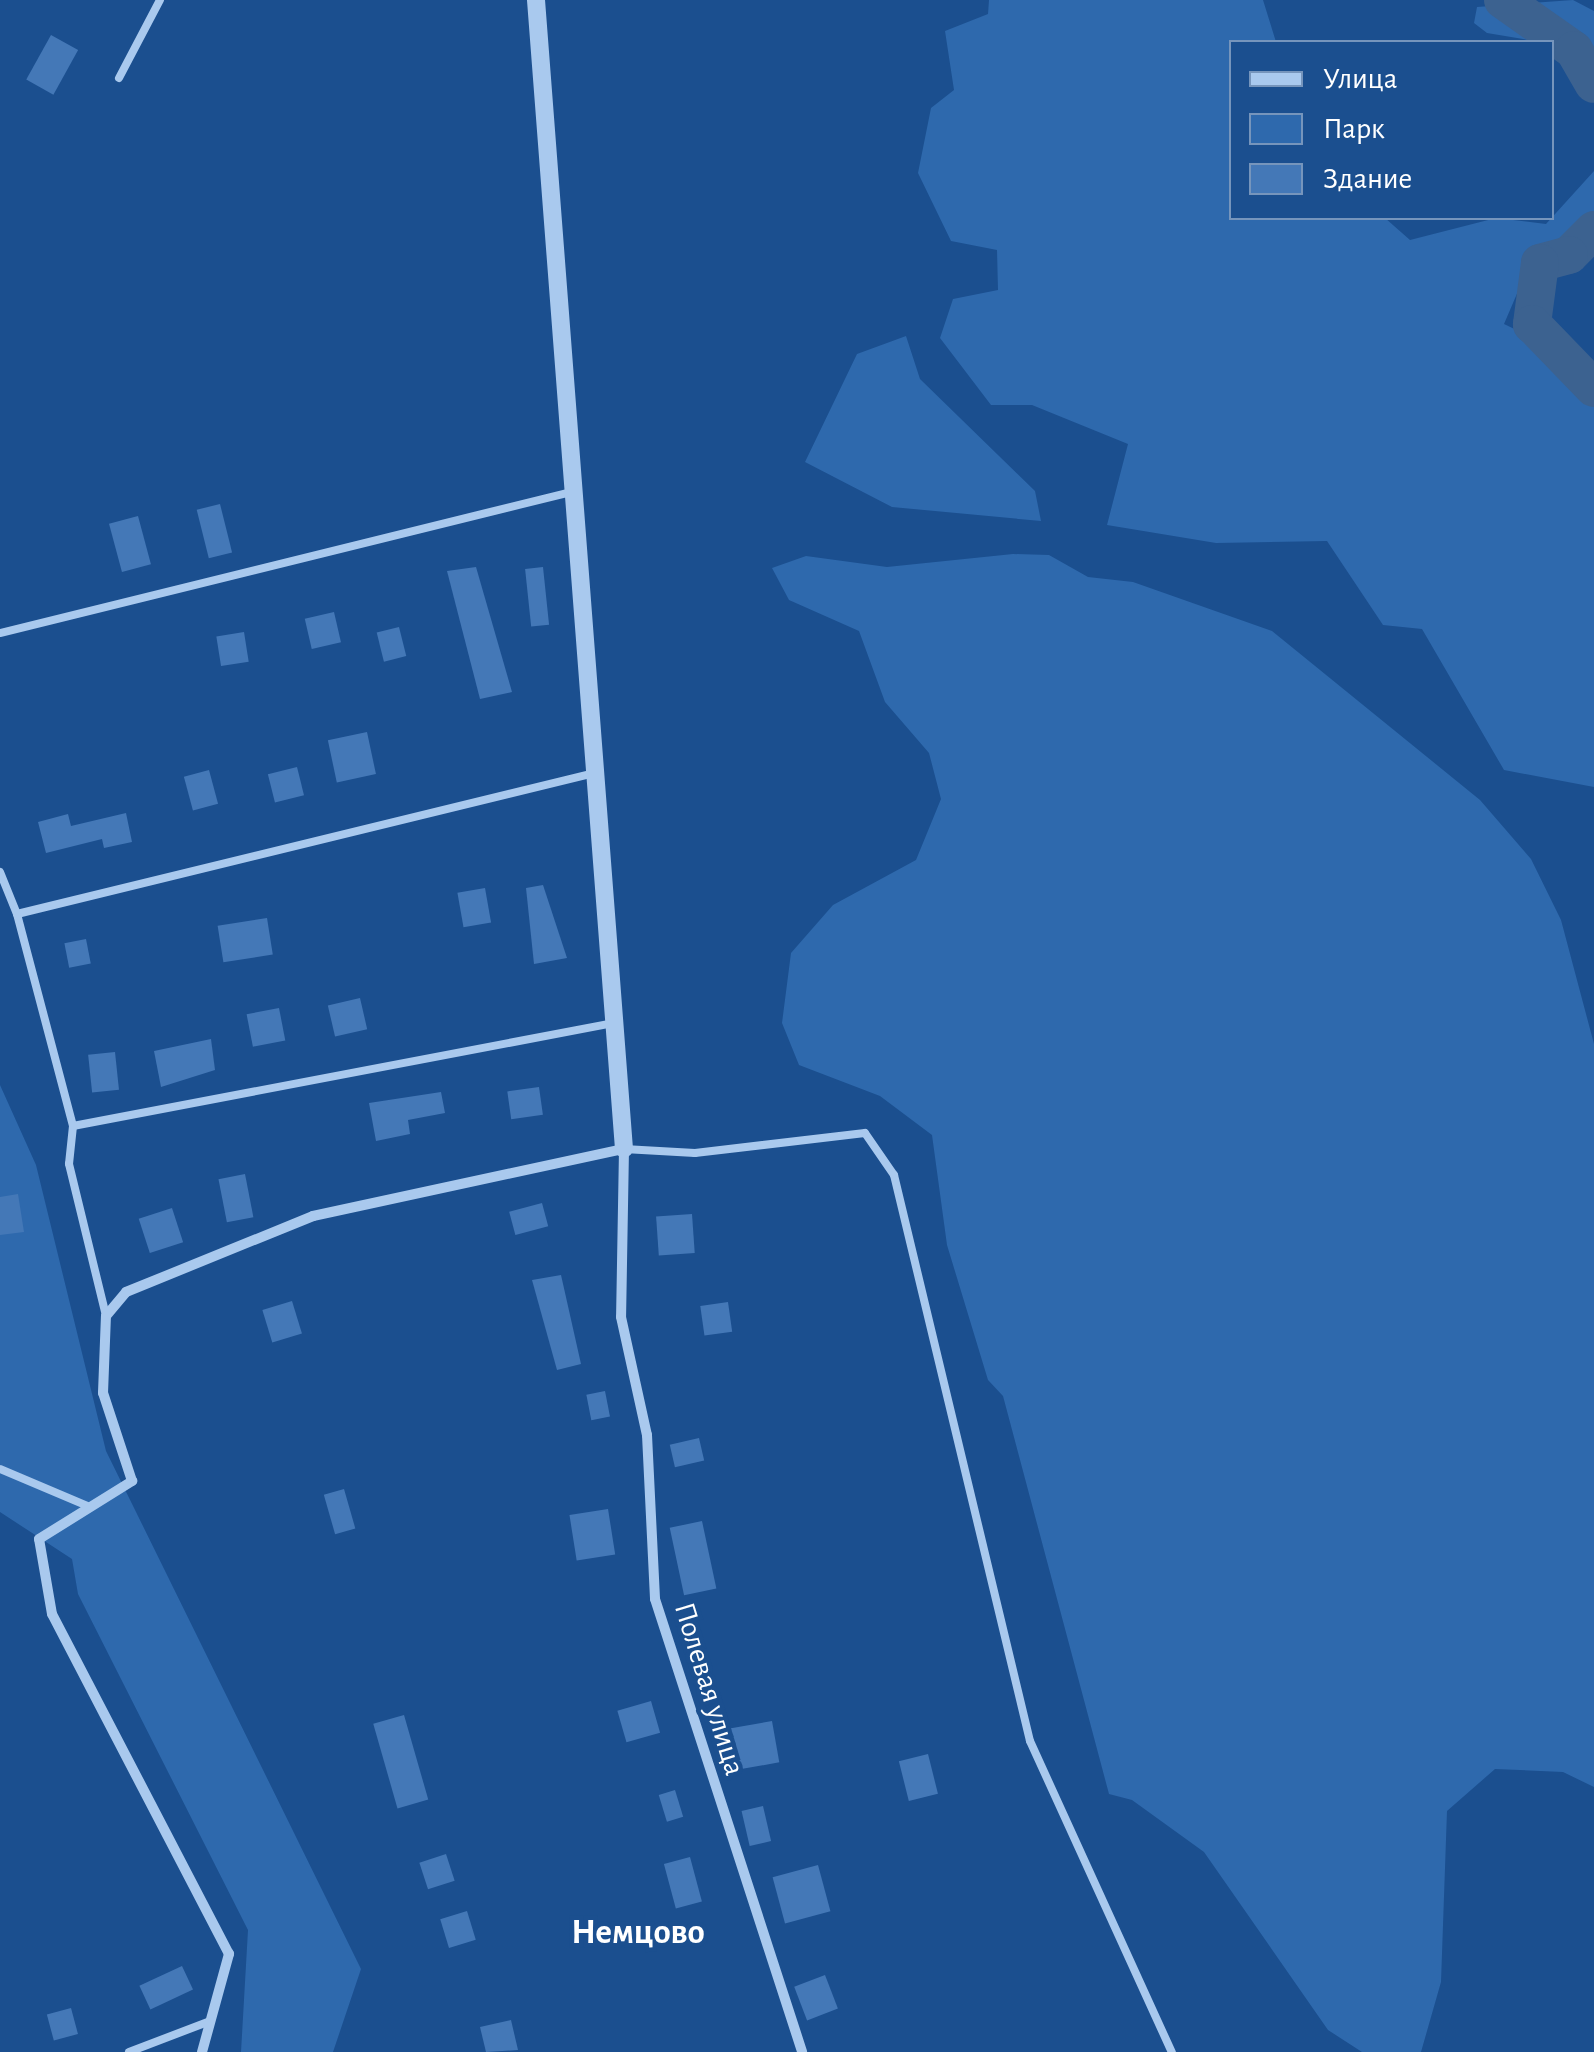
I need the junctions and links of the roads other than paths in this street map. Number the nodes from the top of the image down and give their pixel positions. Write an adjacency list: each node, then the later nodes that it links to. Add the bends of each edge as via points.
1 (160, 0): 3 (lane)
2 (536, 0): 4 (street)
3 (119, 78)
4 (571, 492): 5 (lane); 6 (street)
5 (0, 633)
6 (594, 772): 8 (lane); 9 (street)
7 (0, 872): 8 (lane)
8 (17, 914): 10 (lane)
9 (614, 1024): 10 (lane); 11 (street)
10 (73, 1126): 12 (lane, via 69,1164)
11 (624, 1148): 12 (street, via 313,1216 126,1292); 18 (street, Полевая улица, via 621,1316 646,1435 654,1598); 19 (lane, via 695,1154 865,1133 894,1175 1030,1741)
12 (106, 1316): 14 (street, via 103,1393 132,1481)
13 (0, 1469): 14 (lane)
14 (90, 1507): 15 (street, via 39,1539 52,1614 229,1954)
15 (210, 2021): 16 (lane); 17 (street)
16 (130, 2052)
17 (202, 2052)
18 (802, 2052)
19 (1172, 2052)

